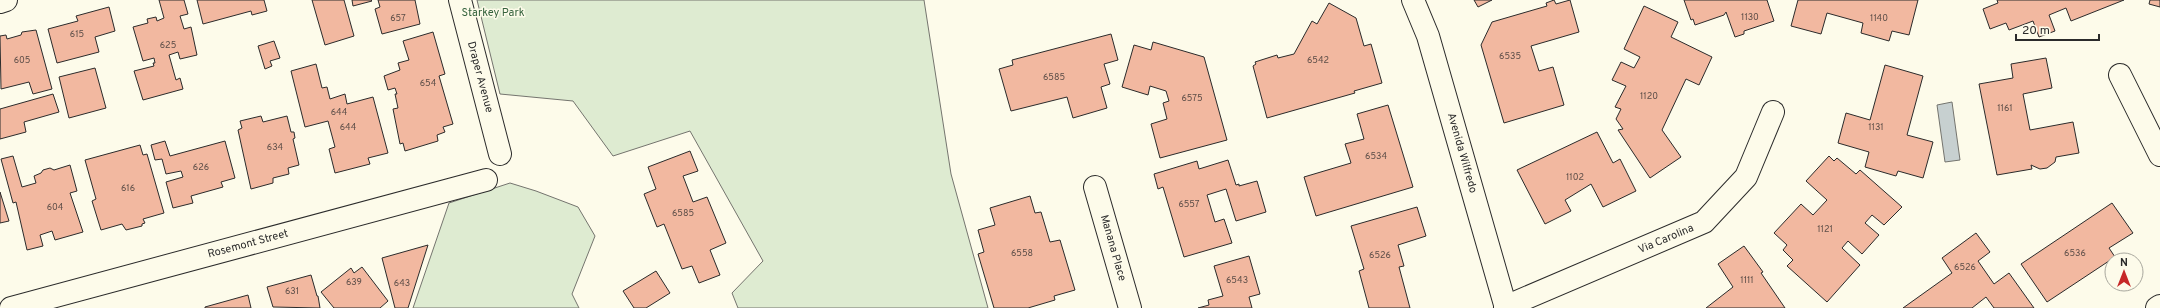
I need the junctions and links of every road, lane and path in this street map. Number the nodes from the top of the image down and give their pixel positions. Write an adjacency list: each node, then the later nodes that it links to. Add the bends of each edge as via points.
1 (6, 0): 4 (street)
2 (460, 0): 7 (street, Draper Avenue)
3 (1413, 0): 12 (street, Avenida Wilfredo, via 1428,36)
4 (0, 2)
5 (2120, 75): 8 (street)
6 (1773, 112): 12 (street, Via Carolina, via 1746,176 1704,222)
7 (500, 154)
8 (2160, 155)
9 (486, 180): 13 (street, Rosemont Street)
10 (1095, 187): 14 (street, Manana Place)
11 (2160, 306): 15 (street)
12 (1506, 307)
13 (11, 308)
14 (1130, 308)
15 (2157, 308)

